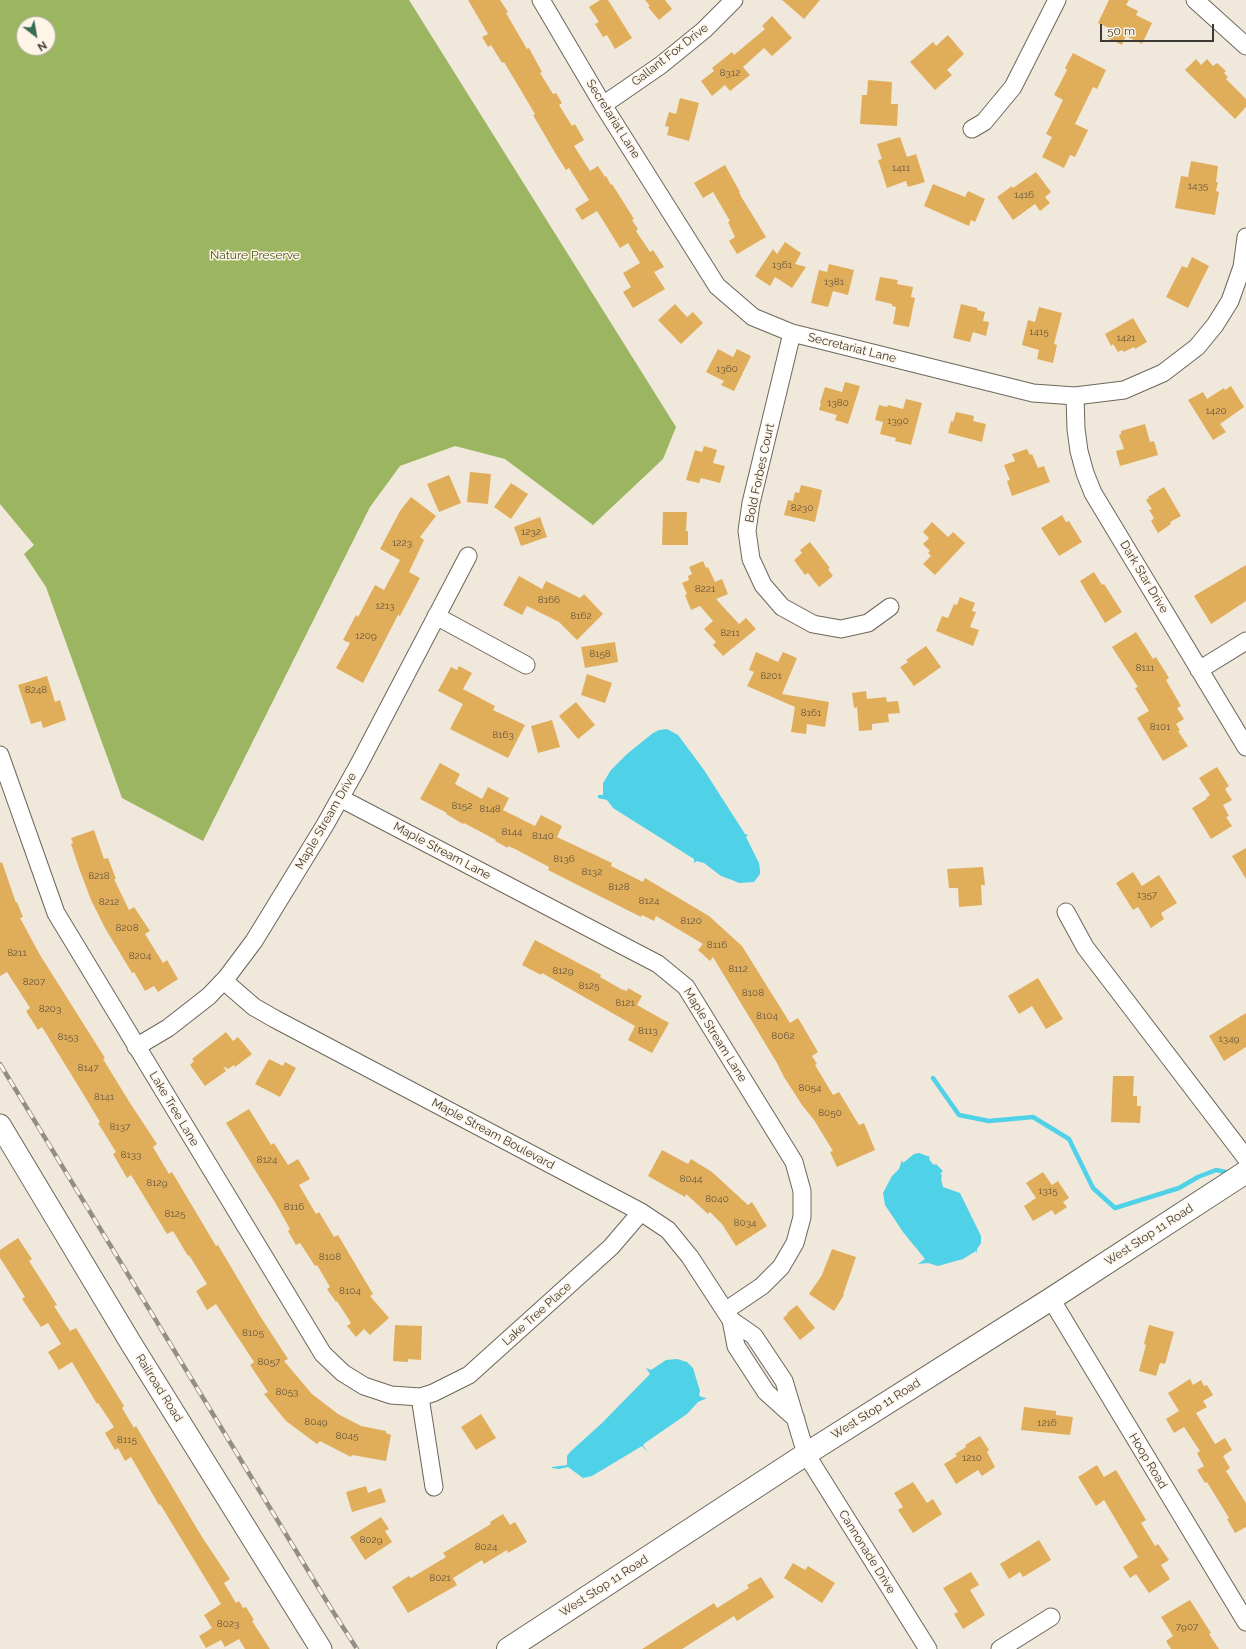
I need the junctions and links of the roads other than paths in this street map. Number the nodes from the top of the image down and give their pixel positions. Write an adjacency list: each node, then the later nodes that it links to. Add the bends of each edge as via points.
1 (541, 0): 6 (street, Secretariat Lane)
2 (734, 0): 6 (street, Gallant Fox Drive, via 704,30 661,66)
3 (1057, 0): 7 (street, via 1013,87 984,122)
4 (1195, 0): 5 (street)
5 (1246, 46)
6 (603, 105): 9 (street, Secretariat Lane, via 717,286 753,317)
7 (972, 129)
8 (1246, 237): 10 (street, Secretariat Lane, via 1242,267 1230,301 1216,326 1197,347 1163,373 1124,390)
9 (792, 333): 10 (street, Secretariat Lane, via 1033,393); 12 (street, Bold Forbes Court, via 752,503 747,531 751,559 763,585 782,607 814,624 841,629 868,623)
10 (1075, 396): 16 (street, Dark Star Drive, via 1079,451 1093,493)
11 (468, 556): 13 (street, Maple Stream Drive)
12 (890, 607)
13 (436, 616): 15 (street); 19 (street, Maple Stream Drive)
14 (1246, 641): 16 (street)
15 (526, 665)
16 (1200, 670): 17 (street, Dark Star Drive)
17 (1246, 747)
18 (0, 755): 22 (street, Lake Tree Lane, via 56,913)
19 (340, 798): 21 (street, Maple Stream Drive, via 266,923); 28 (street, Maple Stream Lane, via 658,964 686,987 794,1162 802,1191 802,1216 795,1243 782,1266)
20 (1066, 912): 24 (street, via 1085,946)
21 (224, 981): 22 (street, Maple Stream Drive, via 188,1013); 26 (street, Maple Stream Boulevard, via 254,1007 275,1020)
22 (136, 1047): 29 (street, Lake Tree Lane, via 323,1354 343,1373 364,1386 391,1395)
23 (0, 1125): 34 (street, Railroad Road, via 132,1345)
24 (1246, 1158)
25 (1246, 1172): 27 (main road, West Stop 11 Road)
26 (641, 1212): 28 (street, Maple Stream Boulevard, via 668,1230 690,1257); 29 (street, Lake Tree Place, via 611,1247 469,1375 433,1393)
27 (1050, 1299): 30 (main road, West Stop 11 Road); 33 (street, Hoop Road)
28 (728, 1315): 30 (street, Maple Stream Boulevard, via 754,1336 784,1381)
29 (420, 1396): 31 (street)
30 (806, 1454): 35 (main road, West Stop 11 Road); 36 (street, Cannonade Drive)
31 (434, 1487)
32 (1052, 1617): 37 (street)
33 (1246, 1622)
34 (320, 1649)
35 (508, 1649)
36 (928, 1649)
37 (1000, 1649)

